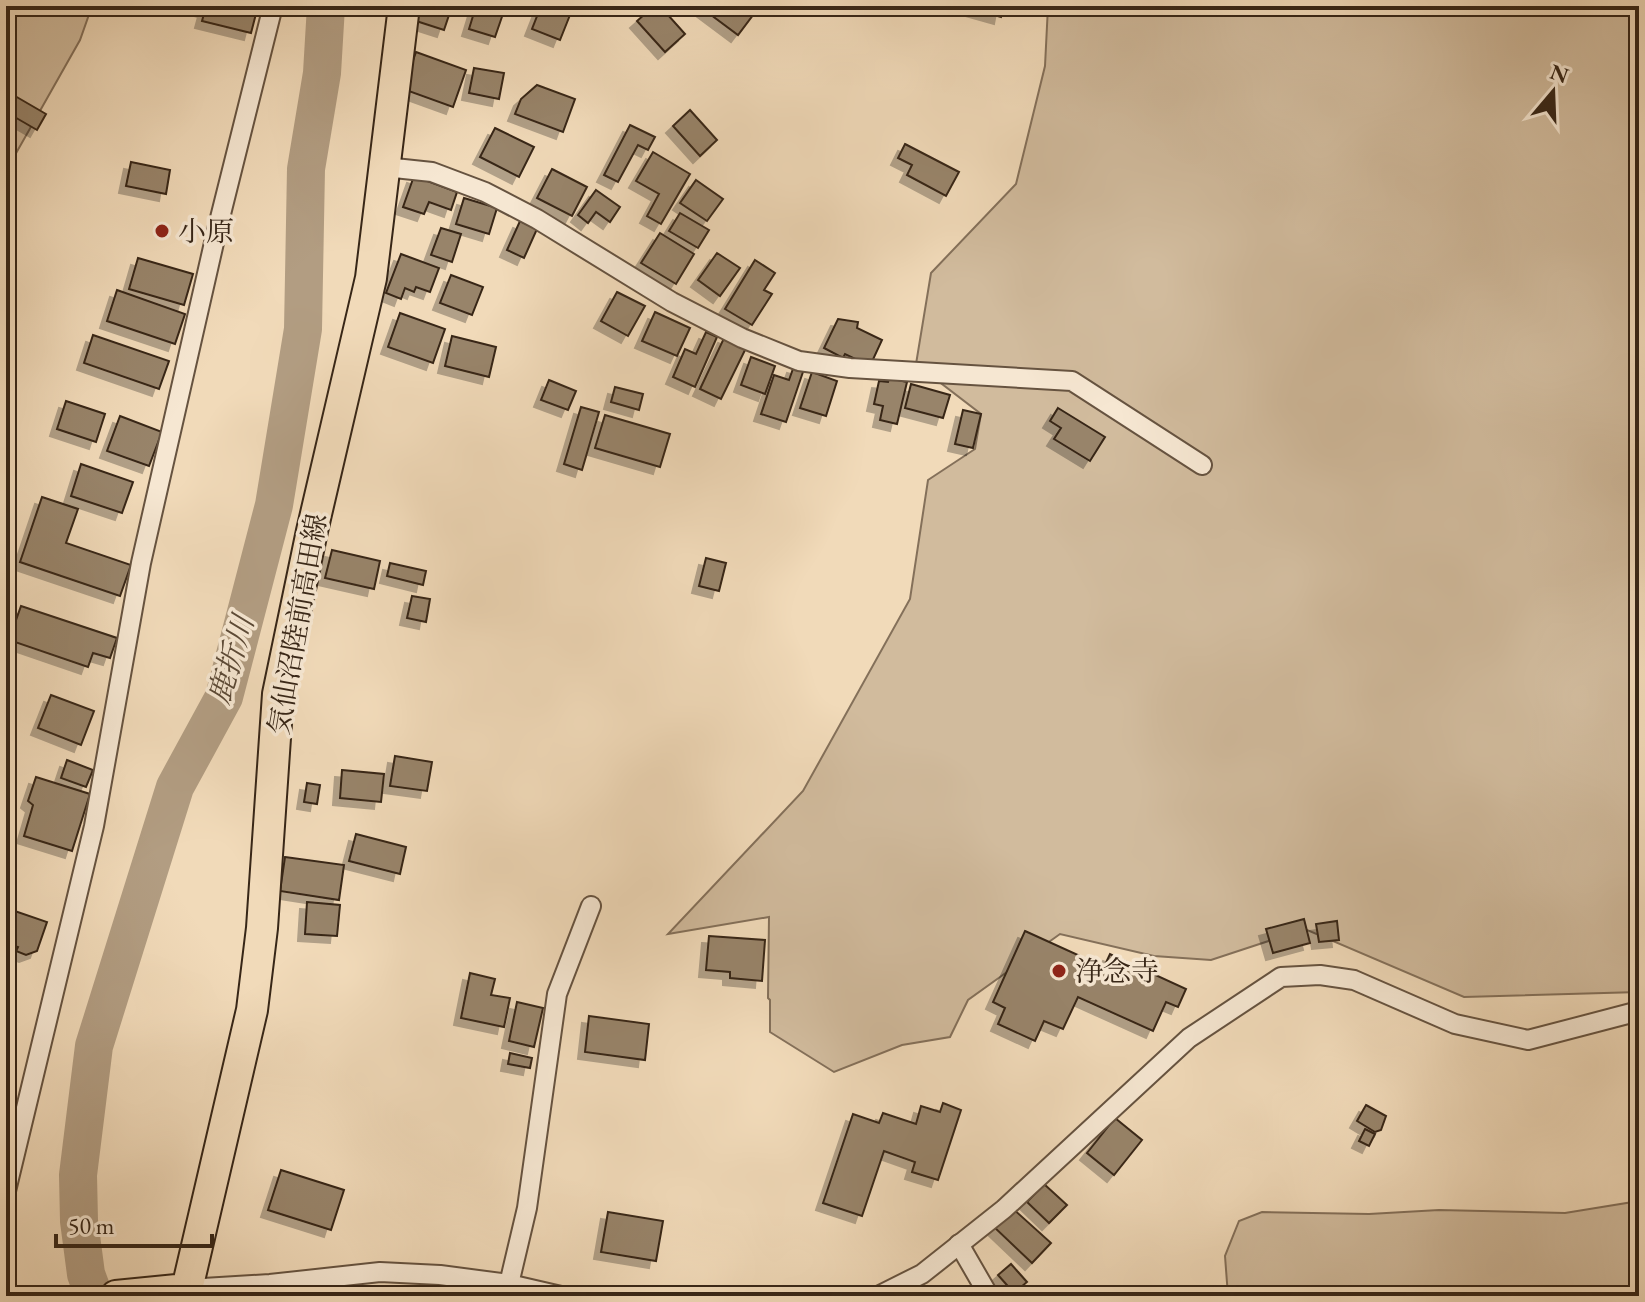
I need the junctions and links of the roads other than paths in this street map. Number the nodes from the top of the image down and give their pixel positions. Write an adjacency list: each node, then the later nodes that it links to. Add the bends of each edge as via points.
1 (273, 6): 7 (street, via 141,563 94,826)
2 (404, 6): 3 (main road, 気仙沼陸前高田線)
3 (385, 167): 4 (street, via 432,172 485,192 672,302 799,361 1072,381); 10 (main road, 気仙沼陸前高田線, via 371,278 278,694 252,1010)
4 (1202, 465)
5 (591, 906): 9 (street, via 557,994 527,1208)
6 (1639, 1011): 8 (street, via 1528,1040 1455,1024 1354,980 1281,977 1189,1038)
7 (6, 1191)
8 (959, 1244): 14 (street, via 922,1274); 15 (street)
9 (509, 1284): 10 (street, via 380,1272); 11 (street)
10 (186, 1293): 12 (main road)
11 (534, 1294): 13 (street)
12 (116, 1296)
13 (561, 1296)
14 (878, 1296)
15 (989, 1296)

